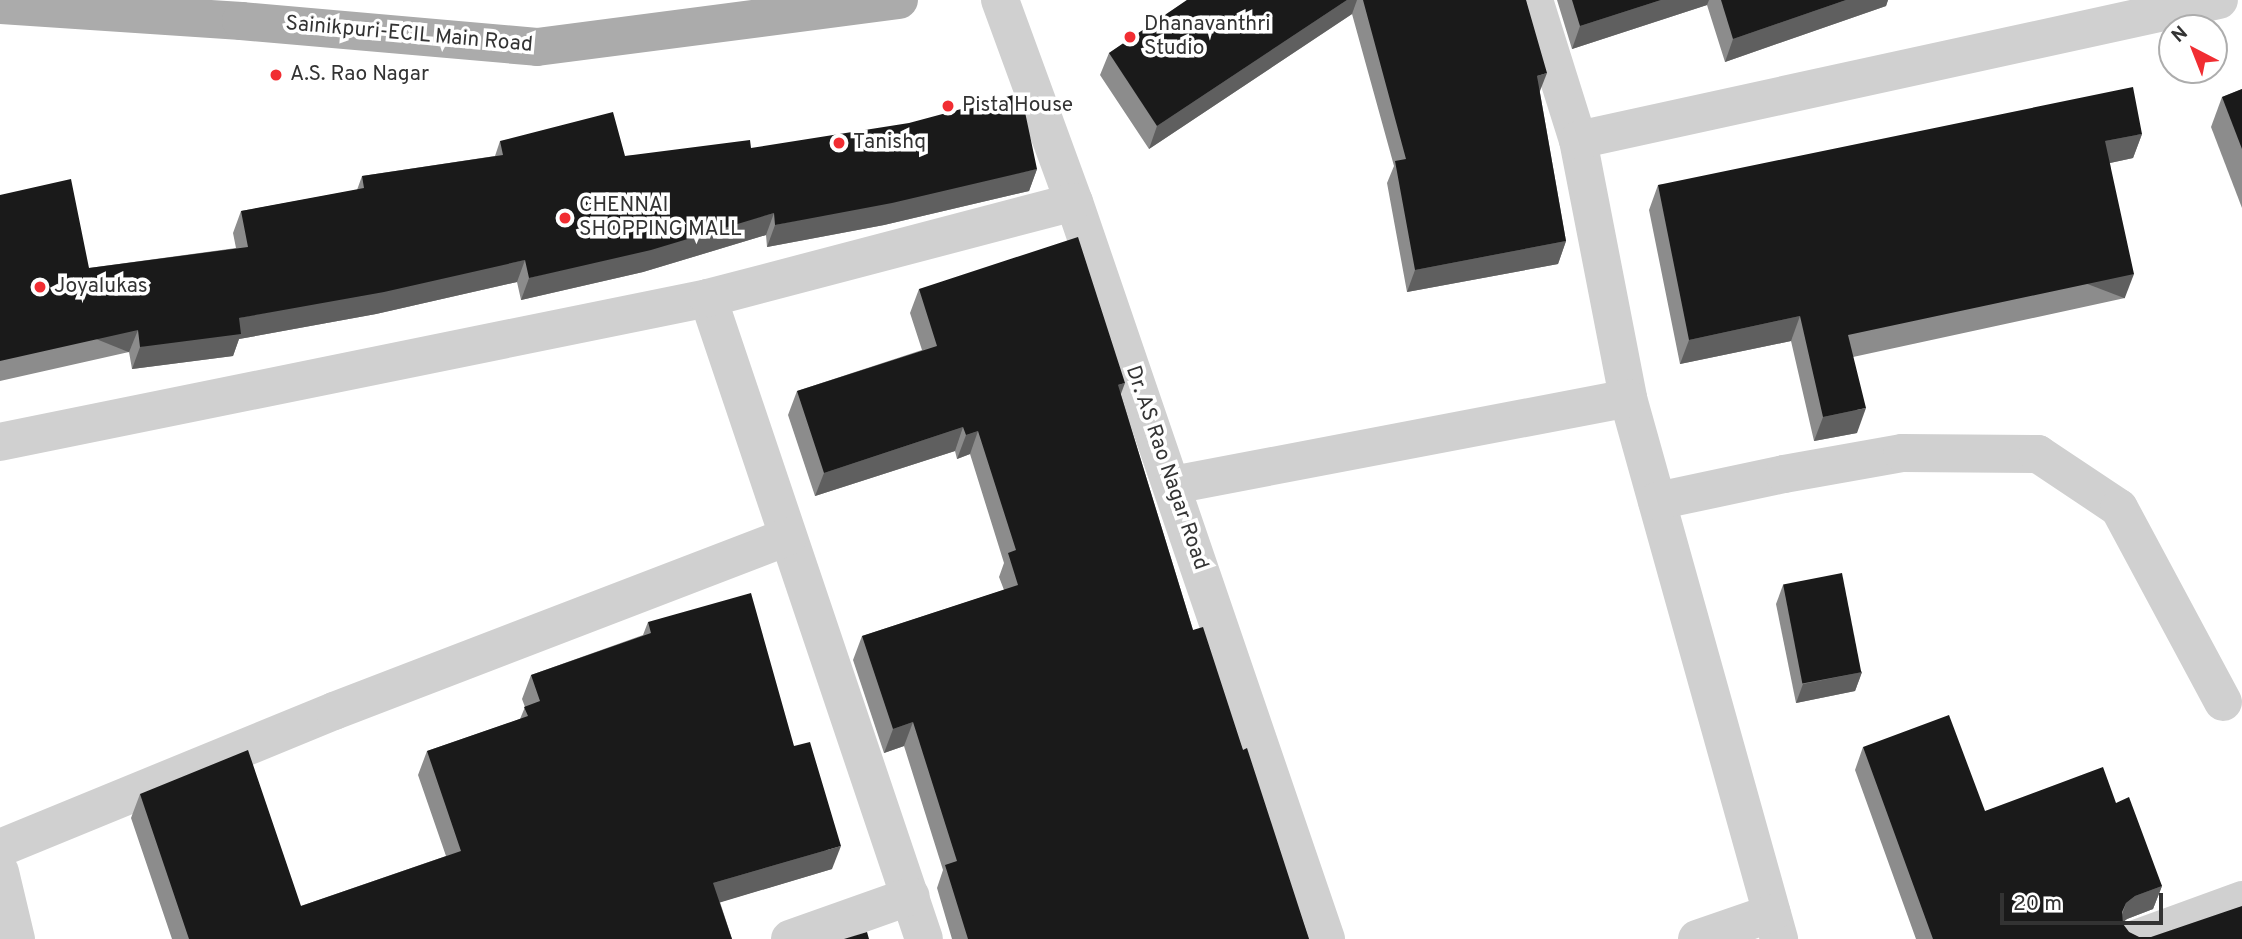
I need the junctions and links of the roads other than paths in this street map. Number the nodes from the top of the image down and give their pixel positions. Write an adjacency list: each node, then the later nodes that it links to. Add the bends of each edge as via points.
1 (899, 0): 5 (main road, Sainikpuri-ECIL Main Road, via 537,47)
2 (1000, 0): 7 (street, Dr. AS Rao Nagar Road)
3 (1534, 0): 6 (street)
4 (2220, 0): 6 (street)
5 (0, 5)
6 (1578, 140): 9 (street)
7 (1074, 202): 8 (street); 11 (street, Dr. AS Rao Nagar Road)
8 (708, 298): 10 (street); 13 (street)
9 (1628, 398): 11 (street); 12 (street)
10 (0, 442)
11 (1173, 485): 23 (street, Dr. AS Rao Nagar Road)
12 (1657, 502): 14 (street, via 1902,453 2038,454 2119,508); 19 (street)
13 (788, 537): 15 (street, via 334,711); 17 (street)
14 (2223, 702)
15 (0, 848)
16 (0, 872): 20 (street)
17 (911, 896): 21 (street); 22 (street)
18 (2242, 900): 25 (street)
19 (1775, 926): 24 (street)
20 (16, 939)
21 (790, 939)
22 (924, 939)
23 (1326, 939)
24 (1698, 939)
25 (2135, 939)

